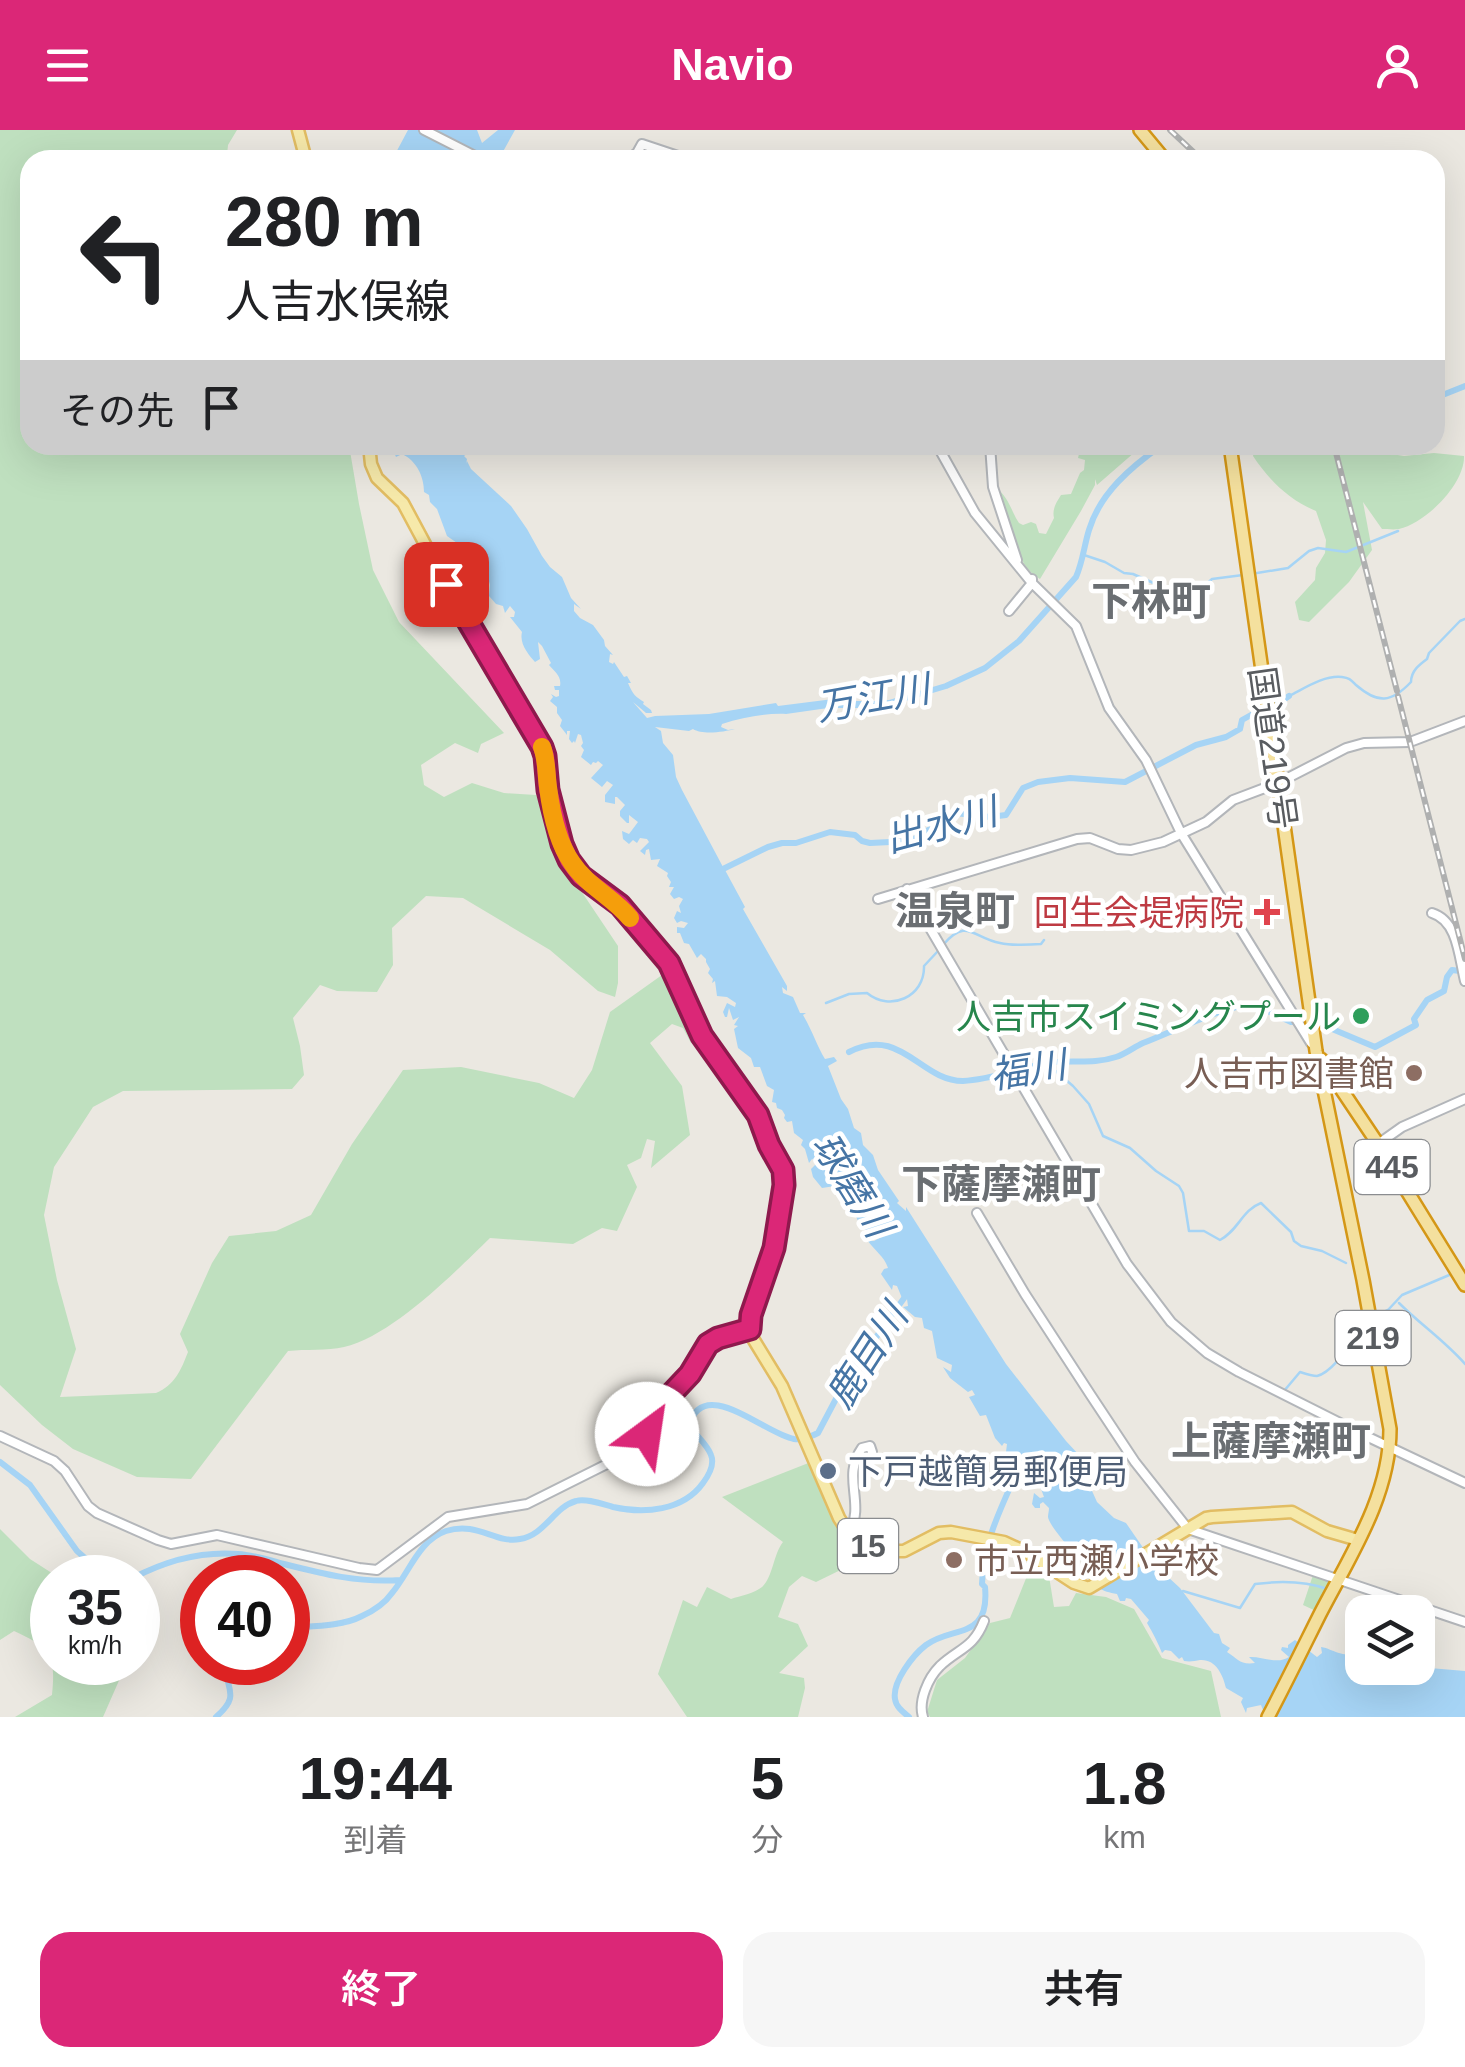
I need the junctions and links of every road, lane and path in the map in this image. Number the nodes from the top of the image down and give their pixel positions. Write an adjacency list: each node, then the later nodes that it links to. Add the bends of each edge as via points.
1 (424, 130): 3 (street)
2 (1140, 130): 6 (highway)
3 (463, 150)
4 (639, 150): 5 (street, via 642,144)
5 (660, 150)
6 (1157, 150)
7 (370, 455): 26 (main road, via 377,478 403,503 542,747 569,860 620,905 669,963 702,1036 758,1115 783,1170 777,1234)
8 (942, 455): 11 (street, via 969,504)
9 (991, 455): 11 (street, via 993,487 1015,557)
10 (1232, 455): 14 (highway, 国道219号)
11 (1033, 584): 12 (street); 15 (street, via 1072,619 1109,708 1146,760)
12 (1009, 611)
13 (1465, 722): 14 (street, via 1410,742 1351,746)
14 (1278, 783): 15 (street, via 1233,800); 20 (highway, 国道219号)
15 (1181, 833): 16 (street, via 1131,850 1077,839); 20 (street)
16 (907, 889): 17 (street); 28 (street, via 1127,1264 1160,1309 1220,1361)
17 (878, 899)
18 (1432, 913): 19 (street, via 1452,928)
19 (1465, 981)
20 (1316, 1051): 21 (highway, 445)
21 (1325, 1072): 23 (highway, 445); 28 (highway, 219)
22 (1465, 1098): 23 (street)
23 (1378, 1144): 25 (highway, 445)
24 (977, 1213): 31 (street, via 1135,1462)
25 (1465, 1285)
26 (750, 1329): 27 (street, via 708,1344 657,1409 643,1442 625,1454 527,1504 448,1517 377,1570 218,1535 171,1544 158,1540 92,1510 54,1460); 32 (main road, 15)
27 (0, 1436)
28 (1390, 1447): 30 (street); 33 (highway, 219, via 1383,1484)
29 (872, 1452): 32 (street, via 862,1448 853,1462 856,1502)
30 (1465, 1484)
31 (1188, 1529): 32 (main road, 15, via 1082,1587 1016,1546 990,1539 939,1533 897,1552); 33 (main road, 15, via 1212,1517 1292,1512); 34 (street)
32 (849, 1534)
33 (1358, 1540): 34 (highway, 219)
34 (1338, 1580): 36 (street); 38 (highway, 219)
35 (984, 1621): 37 (street, via 969,1644 940,1666 923,1696)
36 (1465, 1622)
37 (923, 1717)
38 (1268, 1717)

